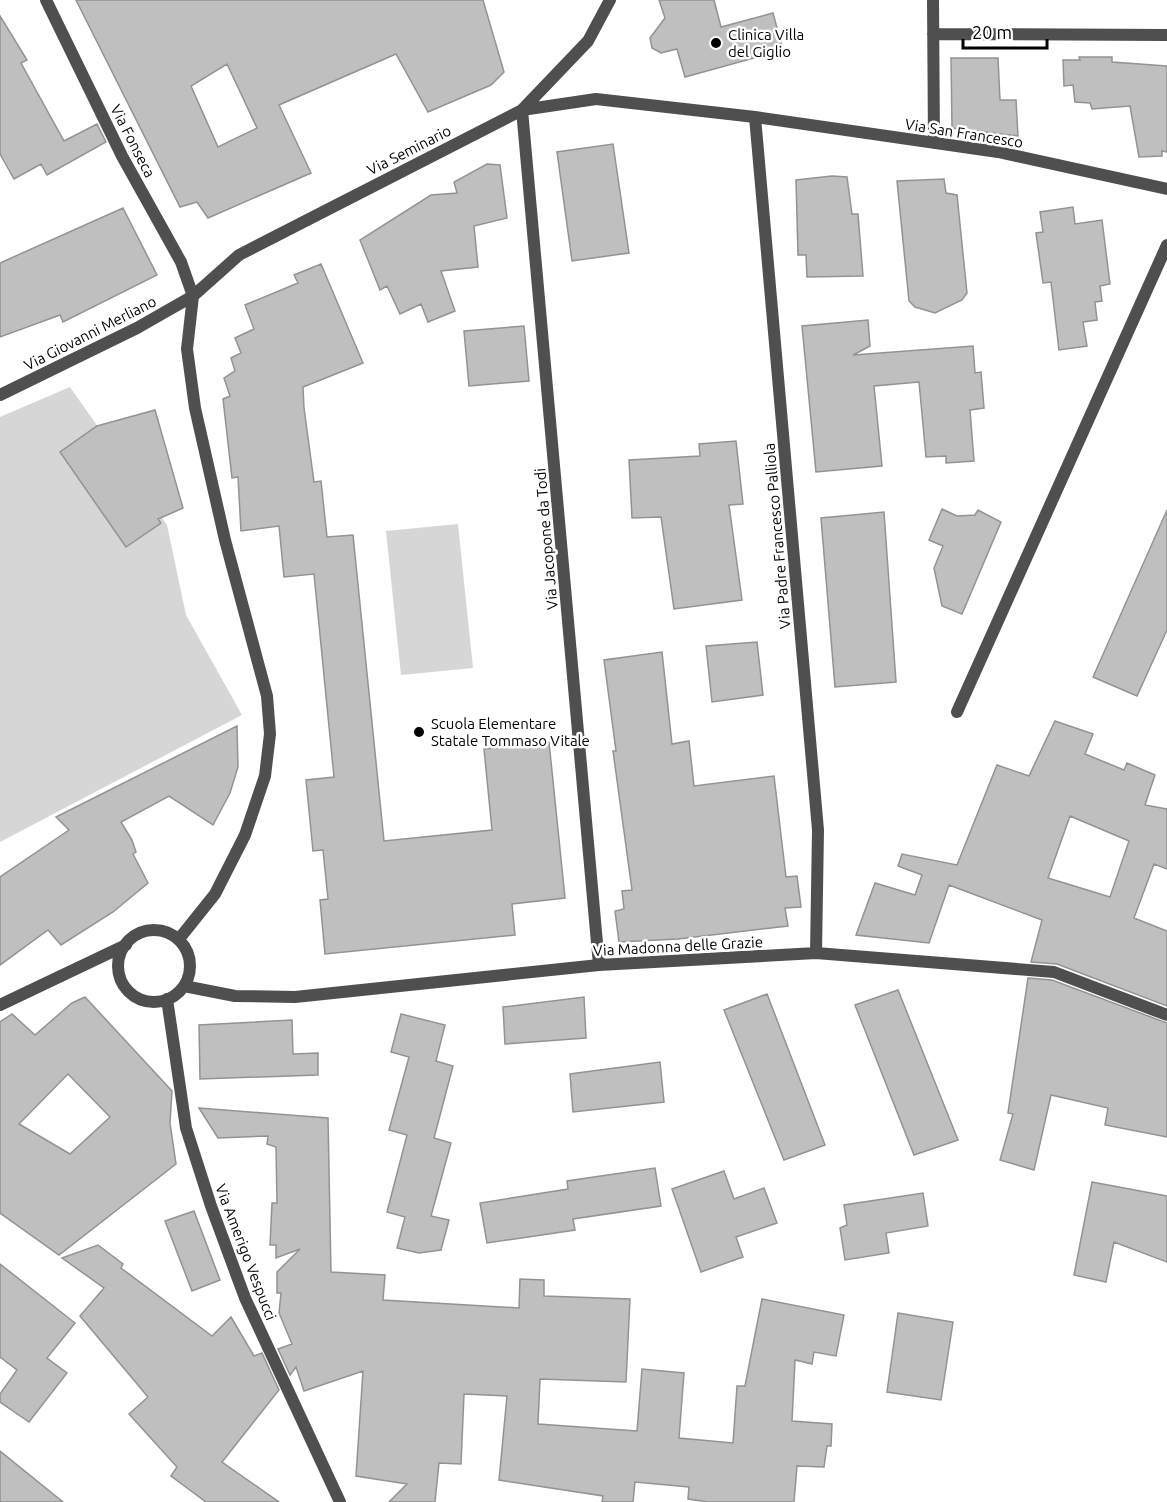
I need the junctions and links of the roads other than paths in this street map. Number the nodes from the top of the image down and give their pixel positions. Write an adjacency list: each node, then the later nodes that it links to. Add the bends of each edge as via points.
1 (46, 0): 11 (street, Via Fonseca, via 122,156 181,262)
2 (610, 0): 6 (street, Via Seminario, via 588,41)
3 (933, 0): 4 (street)
4 (933, 34): 5 (street); 8 (street)
5 (1167, 34)
6 (522, 110): 7 (street, Via San Francesco, via 596,99); 11 (street, Via Seminario, via 239,255); 17 (street, Via Jacopone da Todi)
7 (755, 117): 8 (street, Via San Francesco); 16 (street, Via Padre Francesco Palliola, via 818,830)
8 (934, 143): 9 (street, Via San Francesco, via 998,152)
9 (1167, 189)
10 (1167, 245): 13 (street)
11 (193, 296): 12 (street, Via Giovanni Merliano); 14 (street, via 187,350 195,408 267,696 270,734 265,776 245,835 215,894)
12 (0, 395)
13 (957, 712)
14 (179, 939): 15 (street, via 170,933 148,931); 18 (street, via 189,958)
15 (126, 945): 19 (street, via 119,966 126,988 145,1000); 20 (street)
16 (816, 953): 17 (street, Via Madonna delle Grazie); 21 (street, Via Madonna delle Grazie, via 1054,972)
17 (599, 965): 18 (street, Via Madonna delle Grazie, via 295,997 235,996)
18 (184, 986): 19 (street)
19 (167, 999): 22 (street, Via Amerigo Vespucci, via 186,1128 211,1206 245,1298)
20 (0, 1005)
21 (1167, 1016)
22 (340, 1502)

